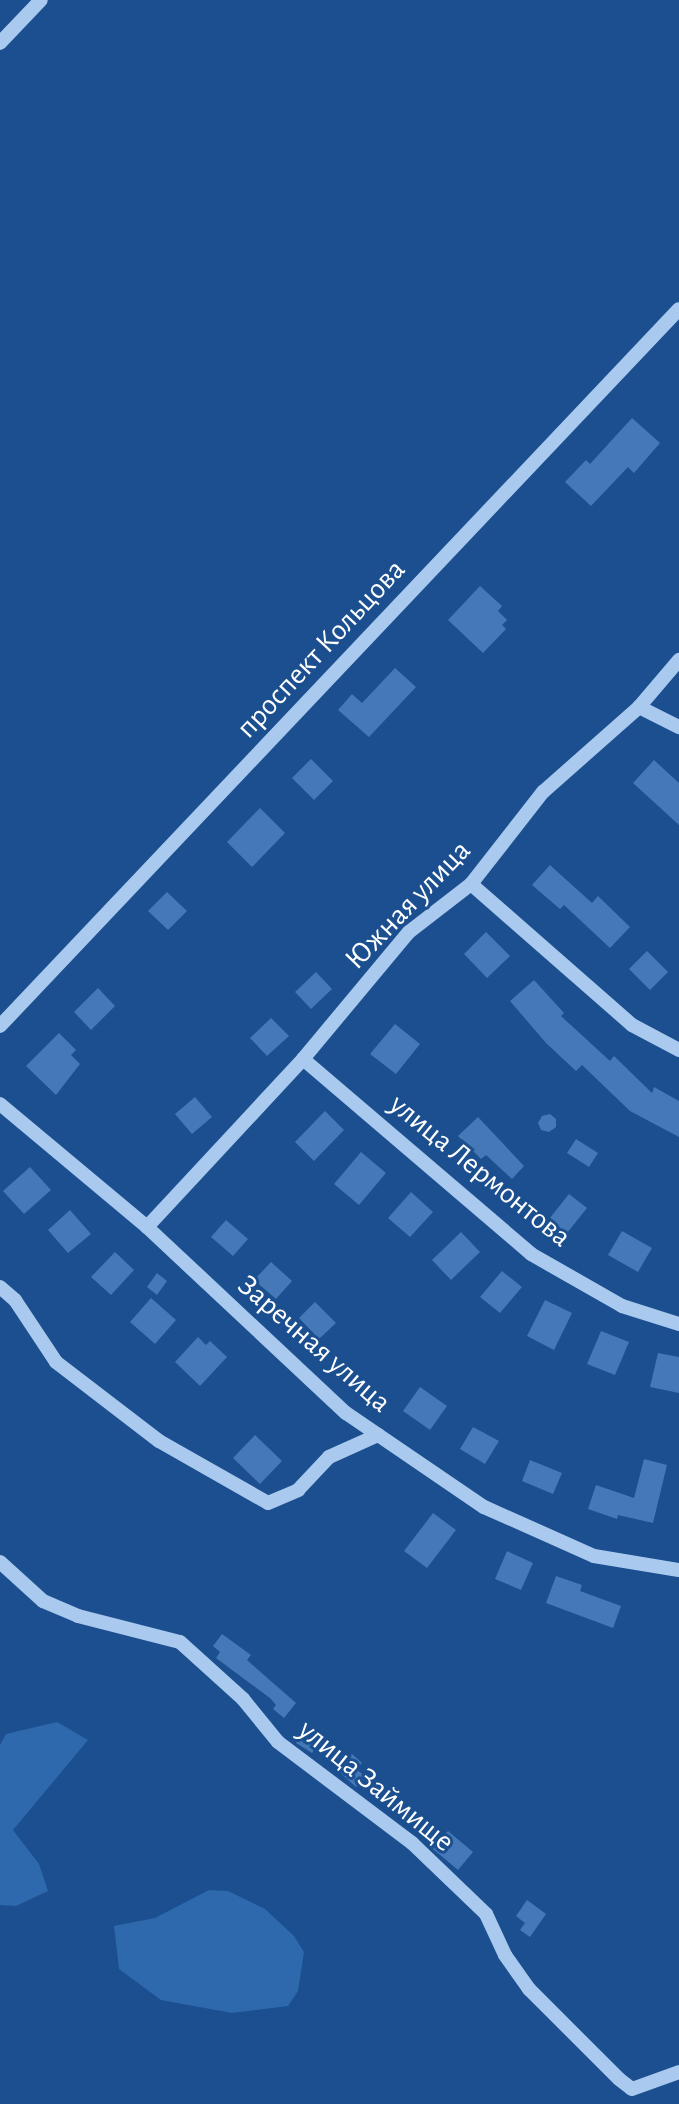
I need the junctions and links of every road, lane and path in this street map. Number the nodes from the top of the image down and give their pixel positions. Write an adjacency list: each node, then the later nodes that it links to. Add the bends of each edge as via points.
1 (41, 0): 2 (street)
2 (0, 43)
3 (679, 309): 8 (street, проспект Кольцова)
4 (679, 660): 5 (street, Южная улица)
5 (639, 707): 6 (street); 7 (street, Южная улица, via 543,792)
6 (679, 727)
7 (471, 884): 9 (street, via 632,1025); 10 (street, Южная улица, via 409,932)
8 (0, 1026)
9 (679, 1050)
10 (303, 1059): 12 (street, Южная улица); 14 (street, улица Лермонтова, via 531,1254 622,1306)
11 (0, 1104): 12 (street, Заречная улица)
12 (147, 1227): 15 (street, Заречная улица, via 346,1413)
13 (0, 1287): 15 (street, via 15,1300 56,1362 159,1441 268,1503 298,1490 329,1457)
14 (679, 1324)
15 (378, 1435): 17 (street, Заречная улица, via 484,1507 594,1556)
16 (0, 1562): 18 (street, улица Займище, via 43,1601 78,1616 180,1642 243,1699 278,1742 412,1843 486,1914 529,1989 619,2079 632,2089)
17 (679, 1570)
18 (679, 2072)

